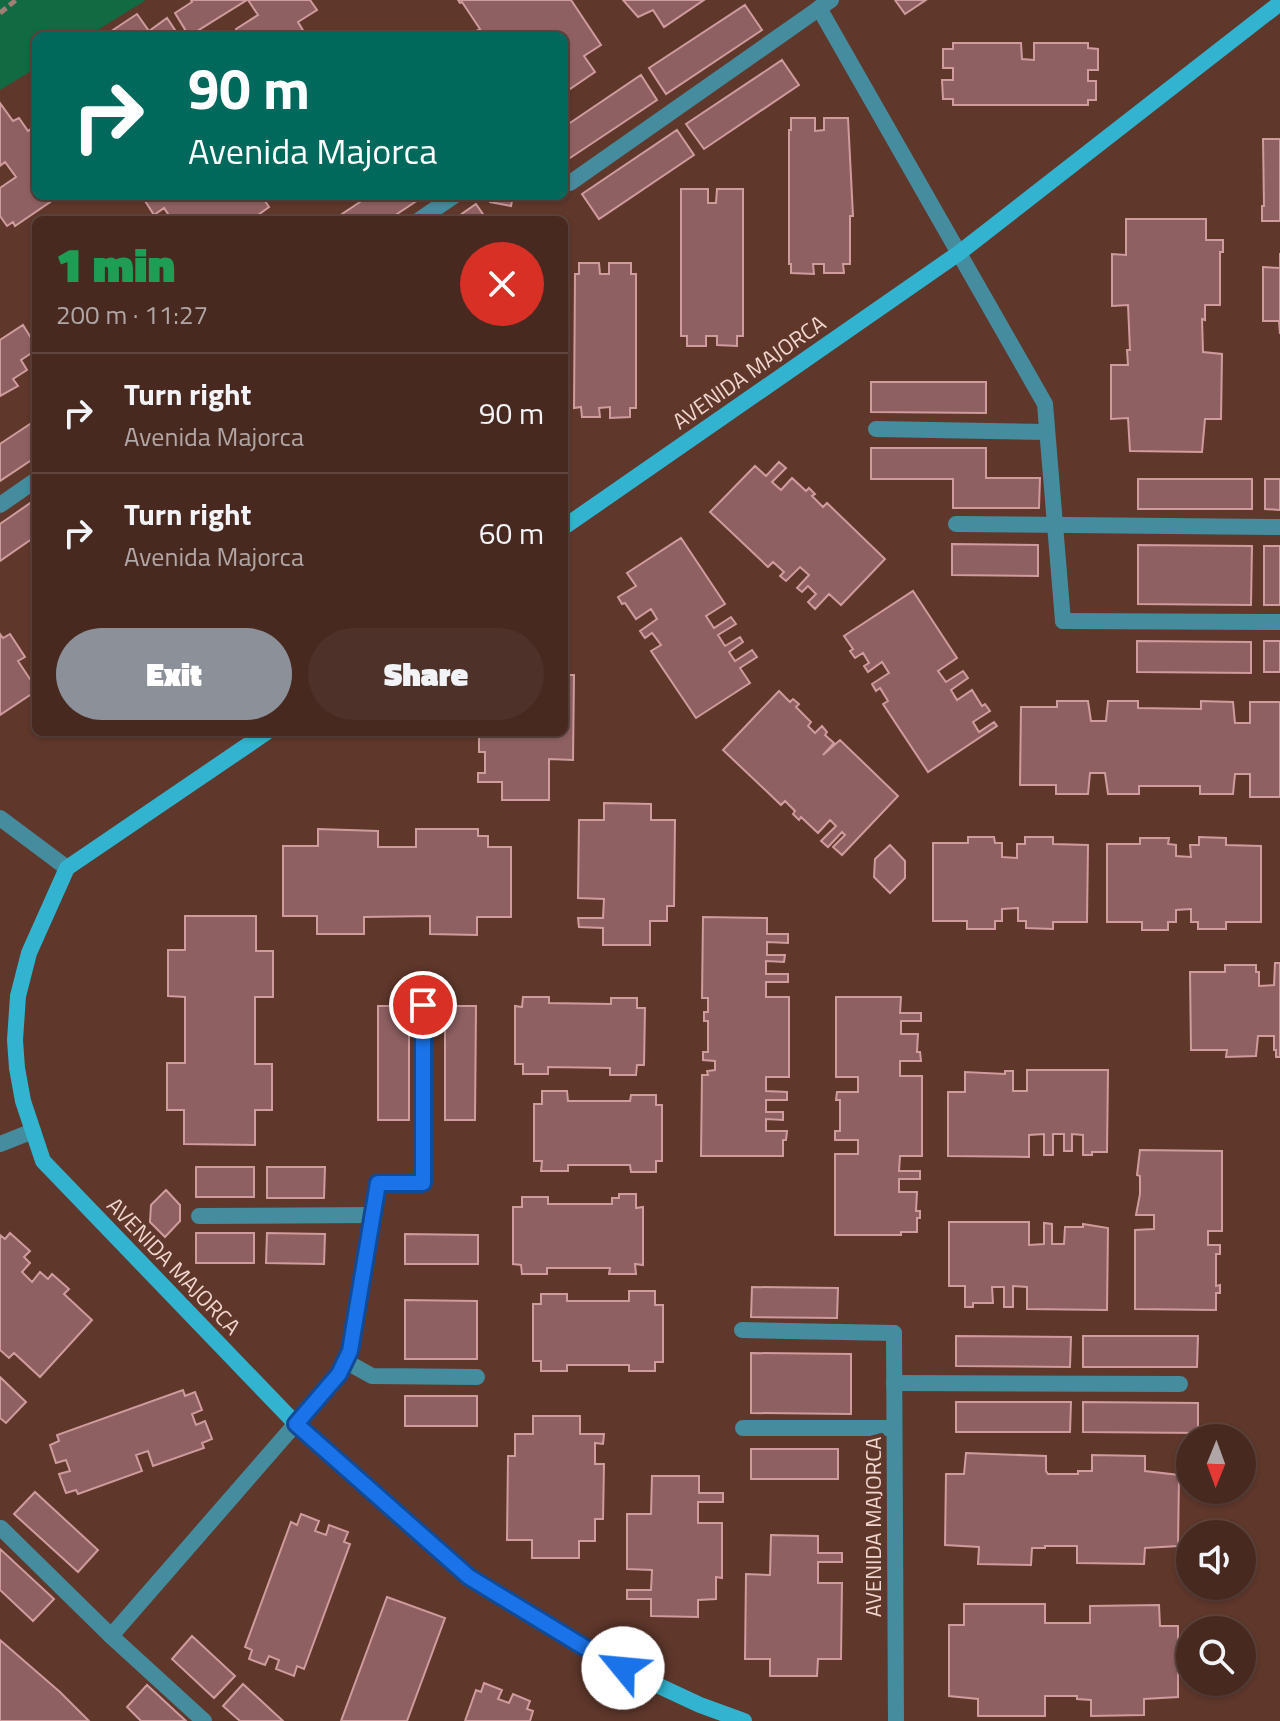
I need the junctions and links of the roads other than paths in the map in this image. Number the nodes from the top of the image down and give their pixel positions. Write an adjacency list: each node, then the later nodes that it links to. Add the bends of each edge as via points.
1 (1280, 3): 6 (street, AVENIDA MAJORCA)
2 (825, 4): 3 (street); 6 (street)
3 (570, 183)
4 (448, 200): 5 (street)
5 (425, 216)
6 (959, 253): 8 (street, via 1045,404); 11 (street, AVENIDA MAJORCA)
7 (876, 429): 8 (street)
8 (1047, 432): 13 (street)
9 (32, 483): 10 (street)
10 (0, 505)
11 (568, 524)
12 (956, 524): 13 (street)
13 (1055, 527): 14 (street); 15 (street, via 1063,621)
14 (1280, 527)
15 (1280, 622)
16 (261, 736): 18 (street)
17 (0, 818): 18 (street)
18 (67, 868): 20 (street, AVENIDA MAJORCA, via 29,953 18,996 17,1068)
19 (423, 1005): 22 (street, via 423,1183 378,1183)
20 (33, 1131): 21 (street); 29 (street, AVENIDA MAJORCA, via 43,1161)
21 (0, 1144)
22 (374, 1215): 23 (street); 25 (street)
23 (199, 1216)
24 (742, 1330): 27 (street, AVENIDA MAJORCA, via 894,1333)
25 (345, 1361): 26 (street, via 372,1376); 29 (street)
26 (477, 1377)
27 (894, 1383): 28 (street); 31 (street, AVENIDA MAJORCA)
28 (1180, 1384)
29 (296, 1424): 33 (street); 35 (street, AVENIDA MAJORCA, via 469,1577 642,1678)
30 (743, 1428): 31 (street)
31 (894, 1428): 36 (street, AVENIDA MAJORCA)
32 (1, 1528): 33 (street)
33 (111, 1636): 34 (street)
34 (204, 1721)
35 (744, 1721)
36 (896, 1721)

